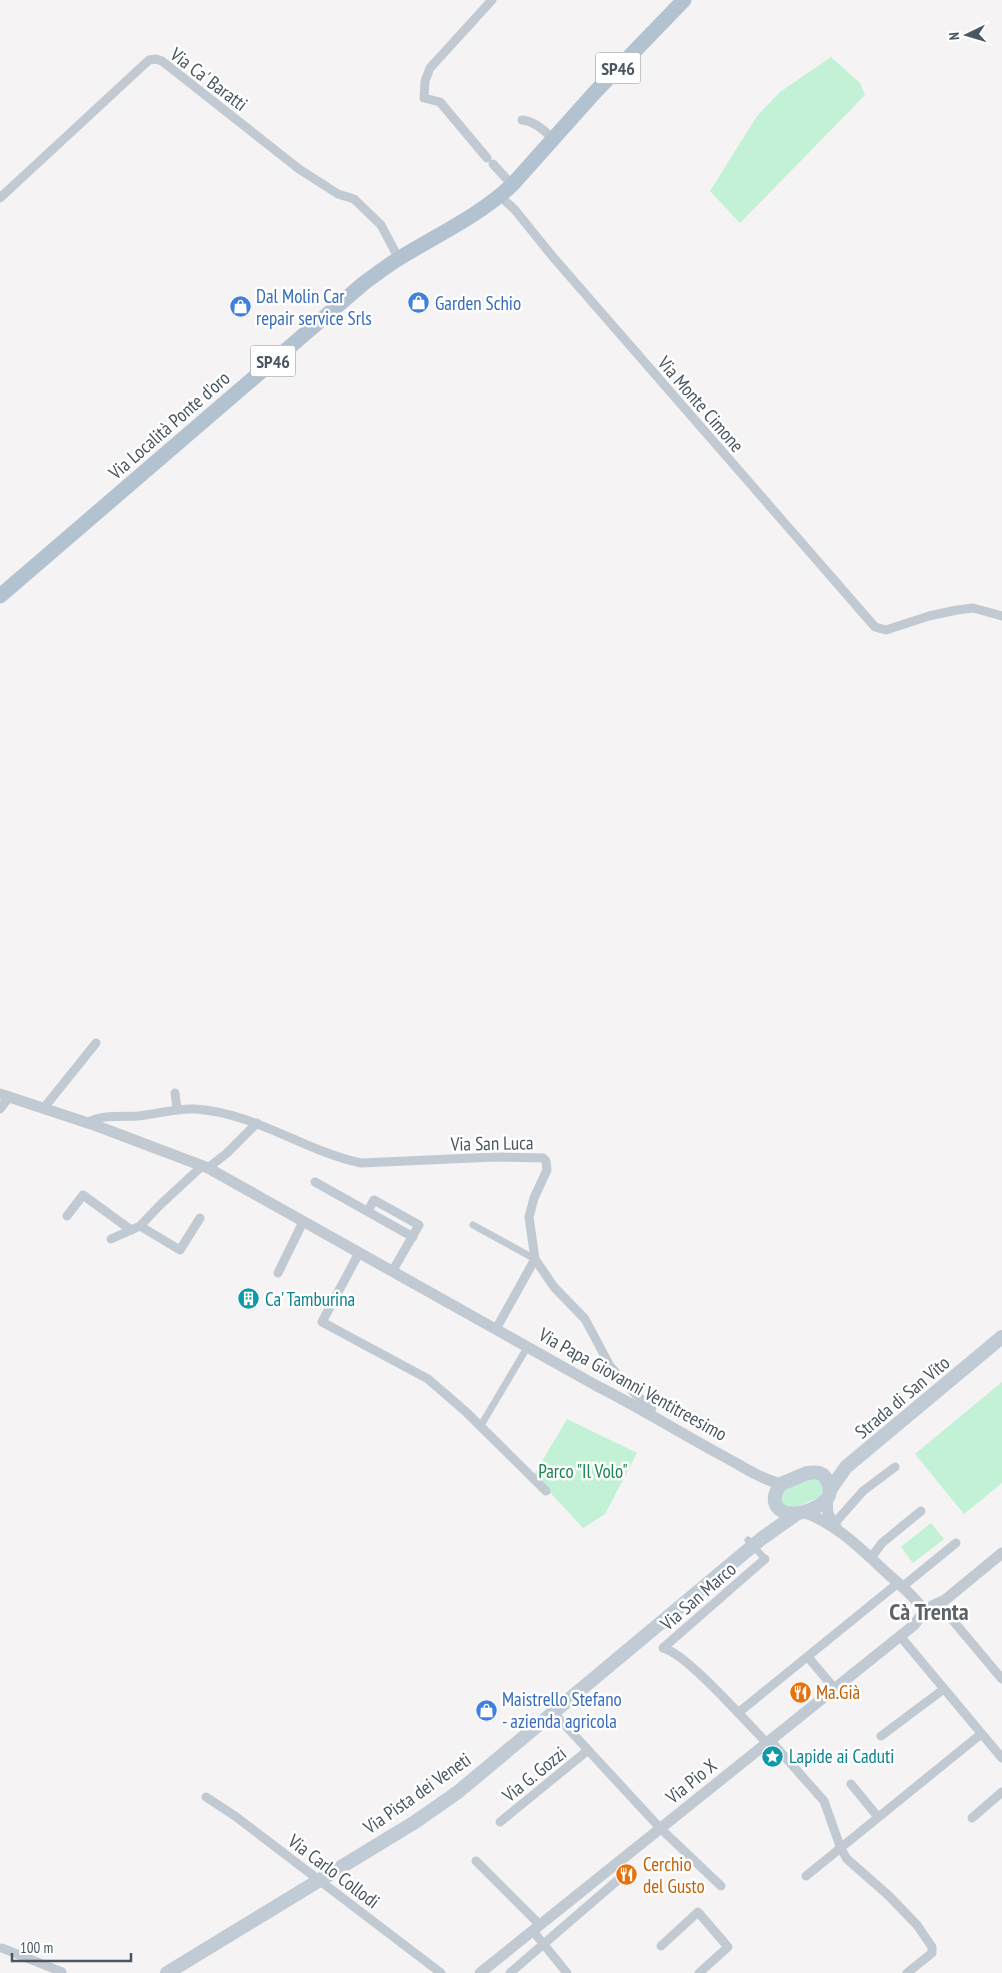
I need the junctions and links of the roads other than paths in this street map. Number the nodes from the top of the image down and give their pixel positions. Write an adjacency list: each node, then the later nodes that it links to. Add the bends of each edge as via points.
1 (492, 0): 5 (street, via 430,68 424,98 440,102)
2 (684, 0): 4 (main road, SP46)
3 (522, 120): 4 (street, via 537,125)
4 (554, 139): 5 (main road, Via Località Ponte d'oro / SP46)
5 (512, 185): 6 (main road, Via Località Ponte d'oro / SP46)
6 (500, 196): 8 (main road, Via Località Ponte d'oro / SP46); 10 (street, Via Monte Cimone, via 874,627 889,629 929,616 973,608)
7 (0, 198): 8 (street, Via Ca' Baratti, via 149,60 156,59 299,169 338,194 354,200 381,225)
8 (399, 259): 9 (main road, Via Località Ponte d'oro / SP46, via 364,283)
9 (0, 596)
10 (1002, 616)
11 (96, 1043): 15 (street)
12 (175, 1093): 16 (street)
13 (5, 1096): 14 (street); 15 (street, Via Papa Giovanni Ventitreesimo)
14 (0, 1109)
15 (43, 1109): 17 (street, Via Papa Giovanni Ventitreesimo)
16 (177, 1109): 17 (street, Via San Luca, via 94,1118); 18 (street, Via San Luca, via 197,1109)
17 (87, 1123): 19 (street, Via Papa Giovanni Ventitreesimo)
18 (257, 1123): 19 (street, via 228,1153); 31 (street, Via San Luca, via 340,1159 361,1163 543,1158 547,1170 529,1217)
19 (205, 1167): 24 (street, Via Papa Giovanni Ventitreesimo); 26 (street)
20 (315, 1182): 21 (street)
21 (368, 1211): 28 (street); 28 (street, via 374,1200 419,1225)
22 (66, 1216): 27 (street, via 83,1195)
23 (200, 1218): 26 (street, via 180,1250)
24 (303, 1222): 30 (street, Via Papa Giovanni Ventitreesimo); 33 (street)
25 (473, 1225): 31 (street)
26 (140, 1226): 27 (street)
27 (131, 1230): 29 (street)
28 (413, 1237): 32 (street)
29 (111, 1239)
30 (359, 1253): 32 (street, Via Papa Giovanni Ventitreesimo); 38 (street, via 322,1322 428,1380)
31 (535, 1258): 34 (street); 37 (street, Via San Luca, via 554,1287 585,1319 610,1366 636,1395 652,1407)
32 (393, 1270): 34 (street, Via Papa Giovanni Ventitreesimo)
33 (278, 1273)
34 (496, 1329): 36 (street, Via Papa Giovanni Ventitreesimo)
35 (1002, 1337): 40 (main road, Strada di San Vito)
36 (528, 1346): 37 (street, Via Papa Giovanni Ventitreesimo); 38 (street)
37 (650, 1413): 41 (street, Via Papa Giovanni Ventitreesimo)
38 (480, 1427): 44 (street)
39 (895, 1466): 49 (street, via 863,1490)
40 (846, 1467): 42 (main road); 45 (main road, Strada di San Vito)
41 (752, 1472): 43 (street, Via Papa Giovanni Ventitreesimo); 46 (street, Via Papa Giovanni Ventitreesimo)
42 (822, 1474): 43 (main road, via 807,1473); 45 (main road, Via Papa Giovanni Ventitreesimo, via 829,1484)
43 (781, 1484): 46 (main road, via 776,1492)
44 (546, 1491)
45 (828, 1494): 48 (main road, via 820,1504); 49 (street, Via Papa Giovanni Ventitreesimo, via 828,1514)
46 (776, 1502): 48 (main road, Via Papa Giovanni Ventitreesimo, via 781,1512); 51 (main road, Via Pista dei Veneti, via 772,1521)
47 (921, 1511): 55 (street, via 882,1543)
48 (799, 1513): 50 (street, Via Papa Giovanni Ventitreesimo, via 821,1519); 51 (main road, Via Pista dei Veneti)
49 (834, 1524): 50 (street, Via Papa Giovanni Ventitreesimo)
50 (842, 1534): 55 (street, Via Papa Giovanni Ventitreesimo)
51 (754, 1541): 54 (street, Via San Marco); 64 (main road, Via Pista dei Veneti)
52 (956, 1543): 56 (street)
53 (1002, 1553): 57 (street, Via Pio X)
54 (765, 1558): 65 (street, Via San Marco, via 663,1648 682,1658)
55 (871, 1558): 56 (street, Via Papa Giovanni Ventitreesimo)
56 (900, 1585): 58 (street, Via Papa Giovanni Ventitreesimo); 60 (street)
57 (936, 1605): 58 (street, Via Pio X, via 930,1614); 61 (street)
58 (921, 1609): 59 (street, Via Pio X, via 914,1625)
59 (900, 1636): 62 (street, Via Pio X); 63 (street)
60 (808, 1657): 62 (street); 65 (street)
61 (1002, 1679)
62 (834, 1688): 68 (street, Via Pio X)
63 (944, 1689): 66 (street); 67 (street)
64 (552, 1711): 69 (street); 82 (main road, Via Pista dei Veneti, via 458,1792 415,1822)
65 (738, 1714): 68 (street, Via San Marco)
66 (981, 1734): 70 (street); 74 (street)
67 (881, 1736)
68 (768, 1741): 77 (street, Via Pio X); 78 (street, Via San Marco, via 824,1801)
69 (588, 1751): 76 (street, Via G. Gozzi); 77 (street)
70 (1002, 1758)
71 (851, 1784): 74 (street)
72 (1002, 1792): 75 (street)
73 (206, 1797): 82 (street, Via Carlo Collodi)
74 (878, 1817): 78 (street)
75 (972, 1818)
76 (500, 1822)
77 (660, 1828): 83 (street); 84 (street, Via Pio X)
78 (841, 1849): 80 (street); 95 (street, Via San Marco, via 846,1859 888,1895 917,1926 932,1947 932,1953)
79 (476, 1861): 84 (street)
80 (806, 1876)
81 (620, 1879): 85 (street)
82 (318, 1880): 89 (main road, Via Pista dei Veneti); 90 (street, Via Carlo Collodi)
83 (721, 1886)
84 (536, 1928): 85 (street); 91 (street, Via Pio X)
85 (543, 1943): 92 (street); 93 (street)
86 (661, 1946): 94 (street, via 698,1912 728,1947)
87 (2, 1947): 88 (street)
88 (62, 1972)
89 (167, 1973)
90 (442, 1973)
91 (480, 1973)
92 (510, 1973)
93 (567, 1973)
94 (699, 1973)
95 (907, 1973)

